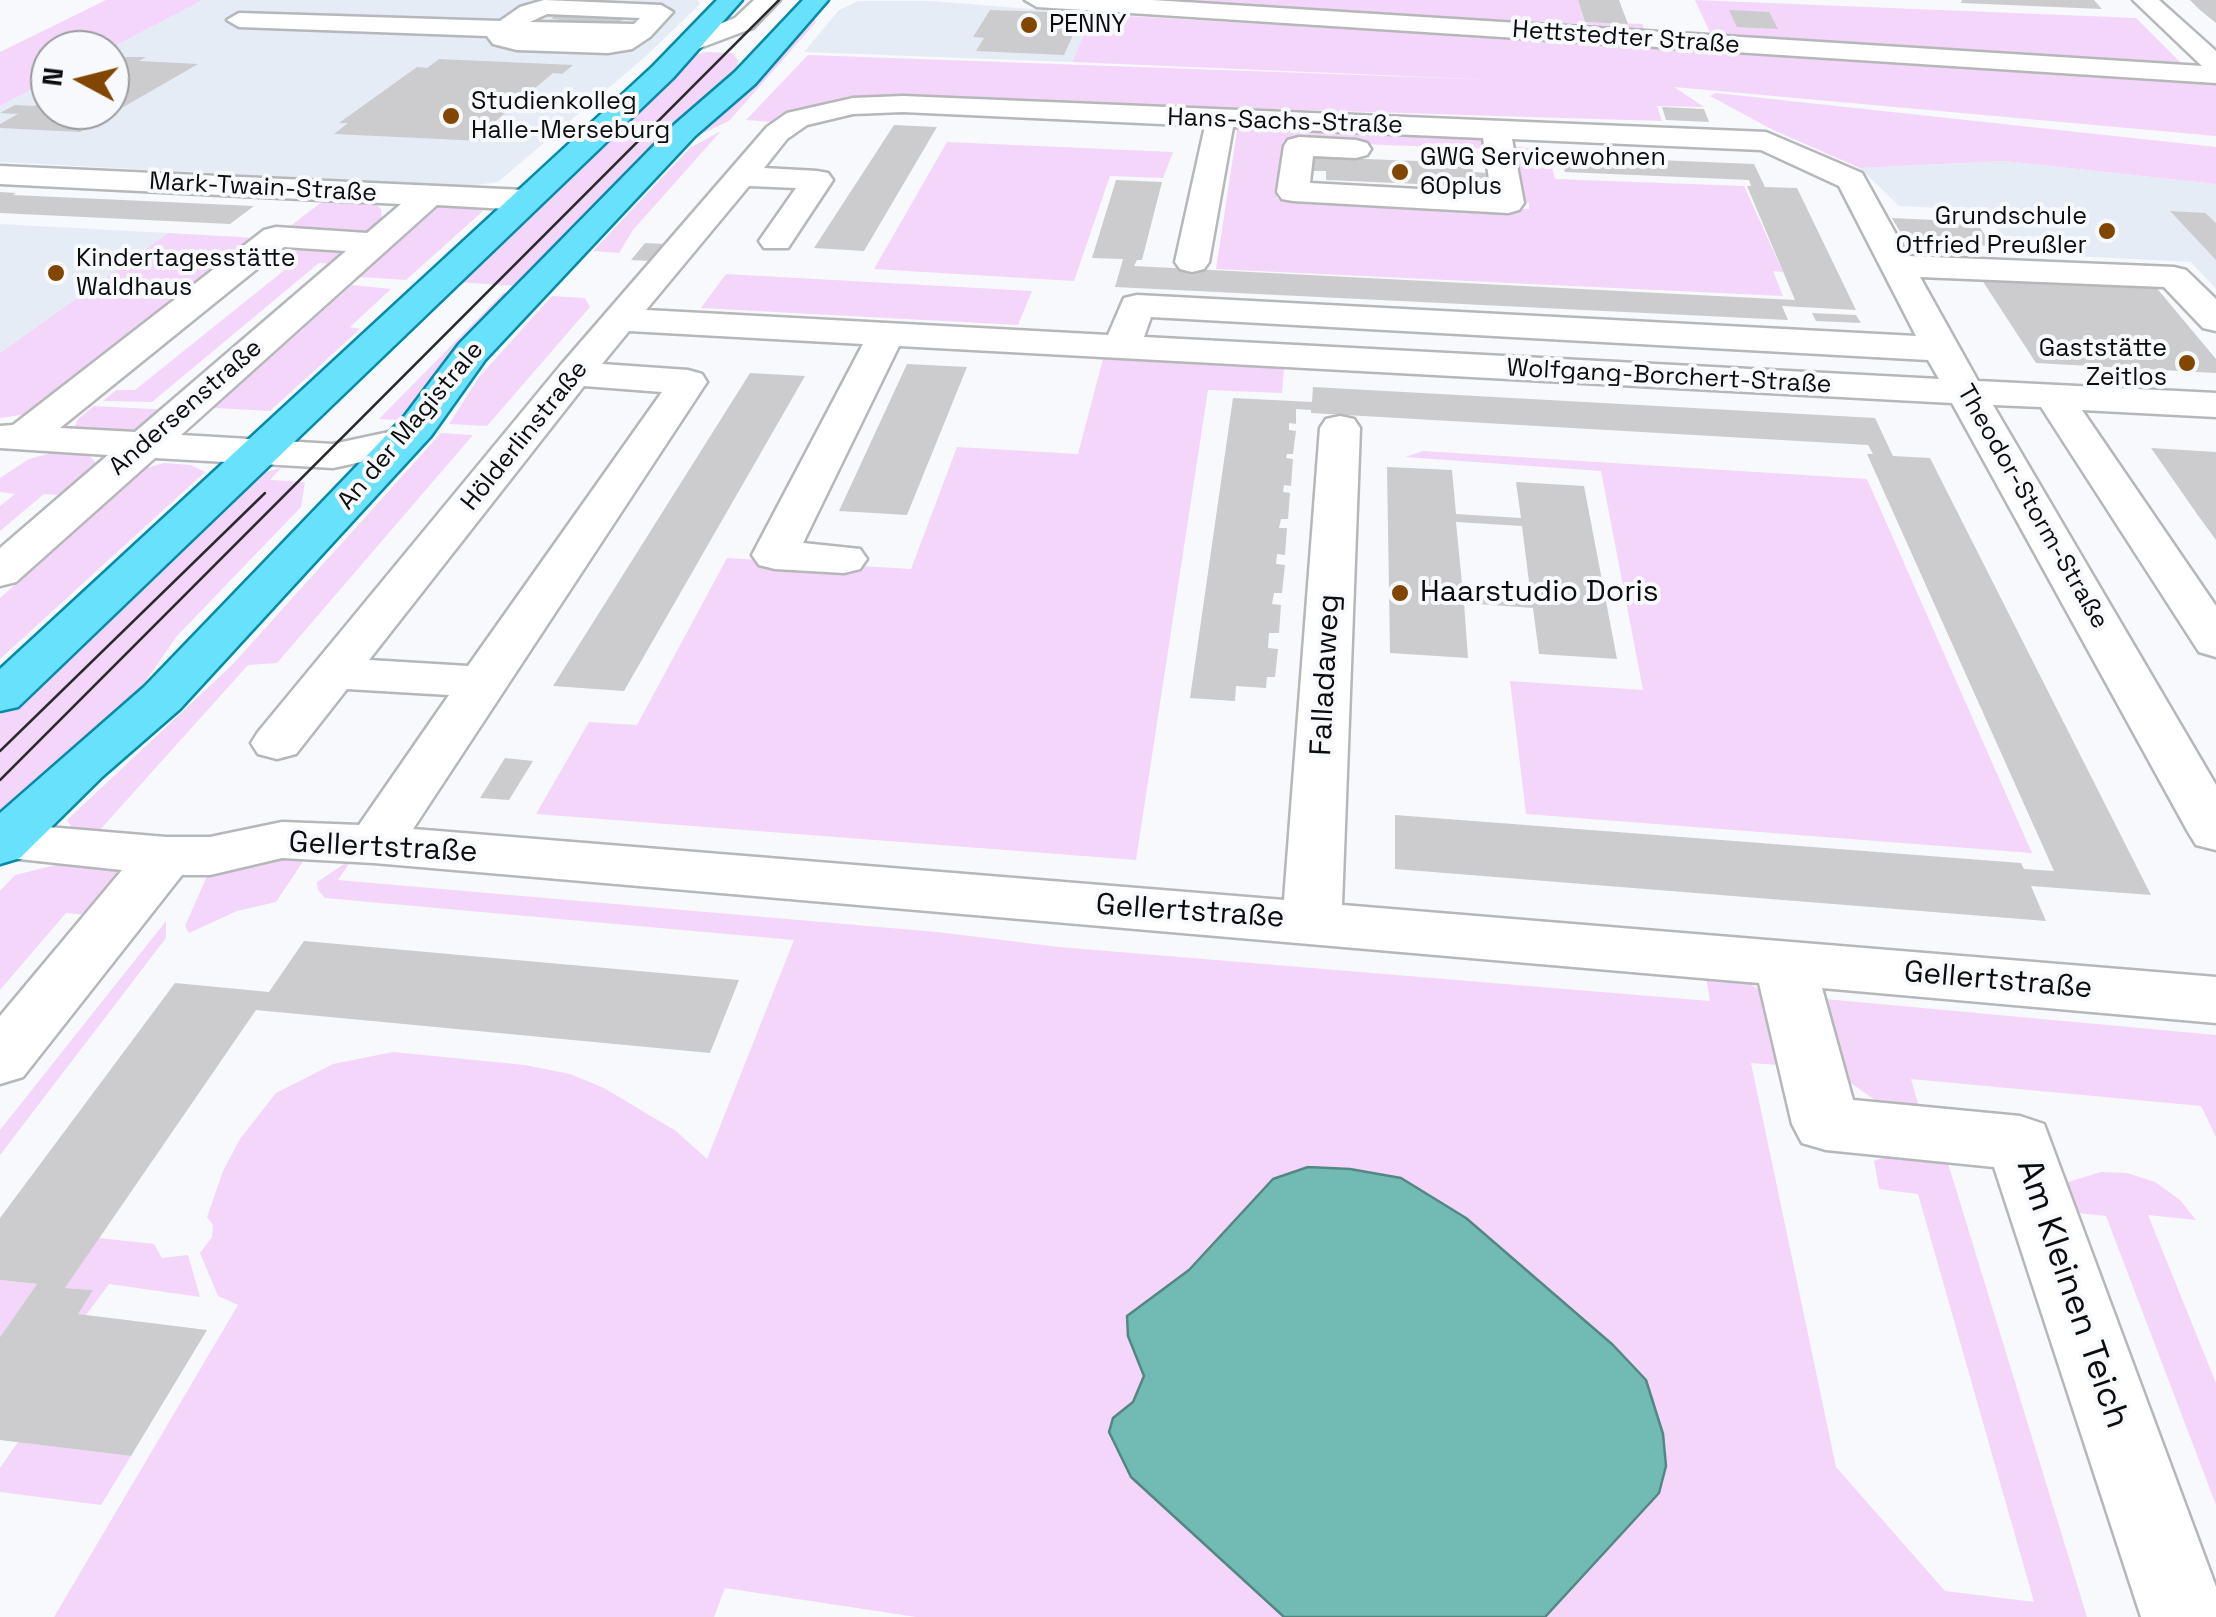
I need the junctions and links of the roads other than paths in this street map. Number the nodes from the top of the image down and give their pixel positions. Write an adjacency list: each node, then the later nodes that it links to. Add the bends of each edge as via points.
1 (730, 0): 11 (main road)
2 (768, 0): 11 (street, via 744,23)
3 (779, 0): 12 (street, via 749,31)
4 (816, 0): 12 (main road, An der Magistrale)
5 (1054, 0): 10 (street, Hettstedter Straße)
6 (2144, 0): 13 (street)
7 (1654, 14): 10 (street)
8 (238, 20): 9 (street)
9 (506, 28): 9 (street, via 502,40 623,44 661,12 545,8)
10 (1666, 40): 14 (street, Hettstedter Straße)
11 (692, 44): 22 (main road)
12 (770, 52): 38 (main road, An der Magistrale, via 685,130 472,352)
13 (2216, 64)
14 (2216, 75)
15 (1220, 120): 16 (street, Hans-Sachs-Straße, via 875,105 815,113); 17 (street, Hans-Sachs-Straße); 25 (street)
16 (777, 133): 19 (street, Hölderlinstraße)
17 (1498, 143): 17 (street, via 1508,202 1293,192 1298,146); 20 (street, Hans-Sachs-Straße, via 1766,141)
18 (0, 175): 21 (street, Mark-Twain-Straße)
19 (742, 176): 23 (street, via 817,180); 27 (street, Hölderlinstraße)
20 (1851, 180): 26 (street, Theodor-Storm-Straße)
21 (429, 196): 22 (street, Mark-Twain-Straße); 24 (street, Andersenstraße)
22 (526, 200): 40 (main road)
23 (776, 241)
24 (372, 243): 37 (street, via 276,237); 39 (street, Andersenstraße)
25 (1192, 262)
26 (1898, 266): 28 (street, via 2174,277); 31 (street, Theodor-Storm-Straße)
27 (620, 320): 29 (street, Wolfgang-Borchert-Straße); 32 (street, Hölderlinstraße)
28 (2216, 320)
29 (885, 337): 30 (street, Wolfgang-Borchert-Straße); 43 (street, via 775,554)
30 (1121, 349): 31 (street, Wolfgang-Borchert-Straße, via 1136,306); 33 (street, Wolfgang-Borchert-Straße)
31 (1941, 349): 33 (street, Theodor-Storm-Straße)
32 (574, 374): 46 (street, Hölderlinstraße); 47 (street, via 688,382)
33 (1966, 392): 34 (street, Wolfgang-Borchert-Straße); 50 (street, Theodor-Storm-Straße)
34 (2054, 397): 35 (street, Wolfgang-Borchert-Straße); 45 (street)
35 (2216, 405)
36 (1340, 428): 54 (street, Falladaweg)
37 (11, 438): 39 (street)
38 (404, 441): 41 (street); 42 (main road, An der Magistrale)
39 (144, 445): 40 (street); 44 (street, Andersenstraße)
40 (258, 452): 41 (street); 48 (main road)
41 (333, 456): 42 (street)
42 (302, 550): 51 (main road, An der Magistrale, via 162,698)
43 (844, 559)
44 (0, 572)
45 (2216, 642)
46 (333, 673): 47 (street); 49 (street, Hölderlinstraße)
47 (482, 682): 52 (street)
48 (0, 696)
49 (277, 742)
50 (2216, 832)
51 (3, 842): 53 (street, Gellertstraße)
52 (374, 844): 53 (street, Gellertstraße, via 282,840 210,856); 54 (street, Gellertstraße)
53 (166, 856): 57 (street)
54 (1312, 922): 55 (street, Gellertstraße)
55 (1784, 962): 56 (street, Gellertstraße); 58 (street, Am Kleinen Teich, via 1826,1124 2020,1143)
56 (2216, 1000)
57 (0, 1060)
58 (2184, 1617)

